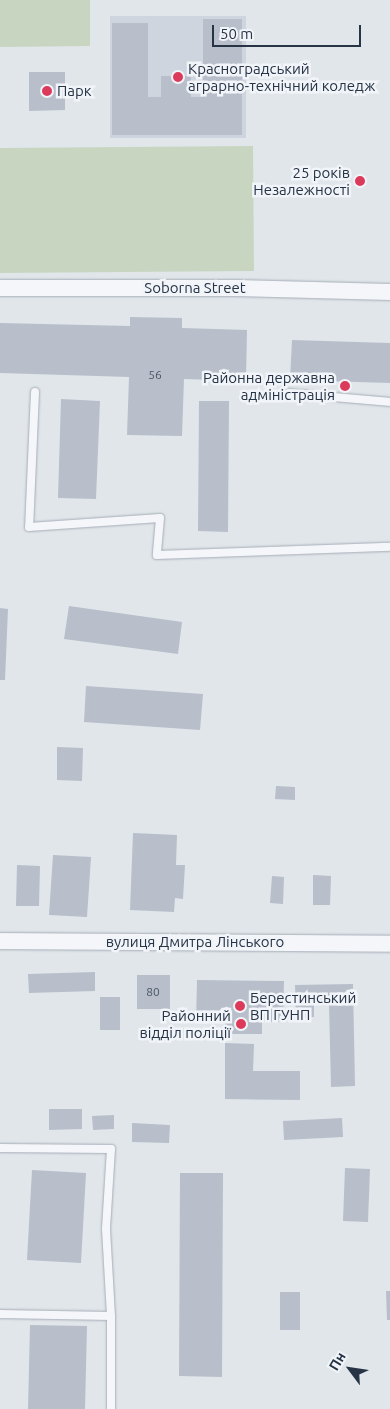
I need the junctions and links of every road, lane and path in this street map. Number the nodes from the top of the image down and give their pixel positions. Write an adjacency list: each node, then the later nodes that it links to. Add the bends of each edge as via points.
1 (0, 288): 2 (street, Soborna Street)
2 (390, 292)
3 (35, 392): 6 (lane, via 29,527 160,518 157,555)
4 (289, 394): 5 (lane)
5 (390, 402)
6 (390, 547)
7 (0, 941): 8 (street, вулиця Дмитра Лінського)
8 (390, 944)
9 (0, 1148): 11 (lane, via 111,1149 106,1229)
10 (0, 1314): 11 (lane)
11 (111, 1316): 12 (lane)
12 (111, 1409)

